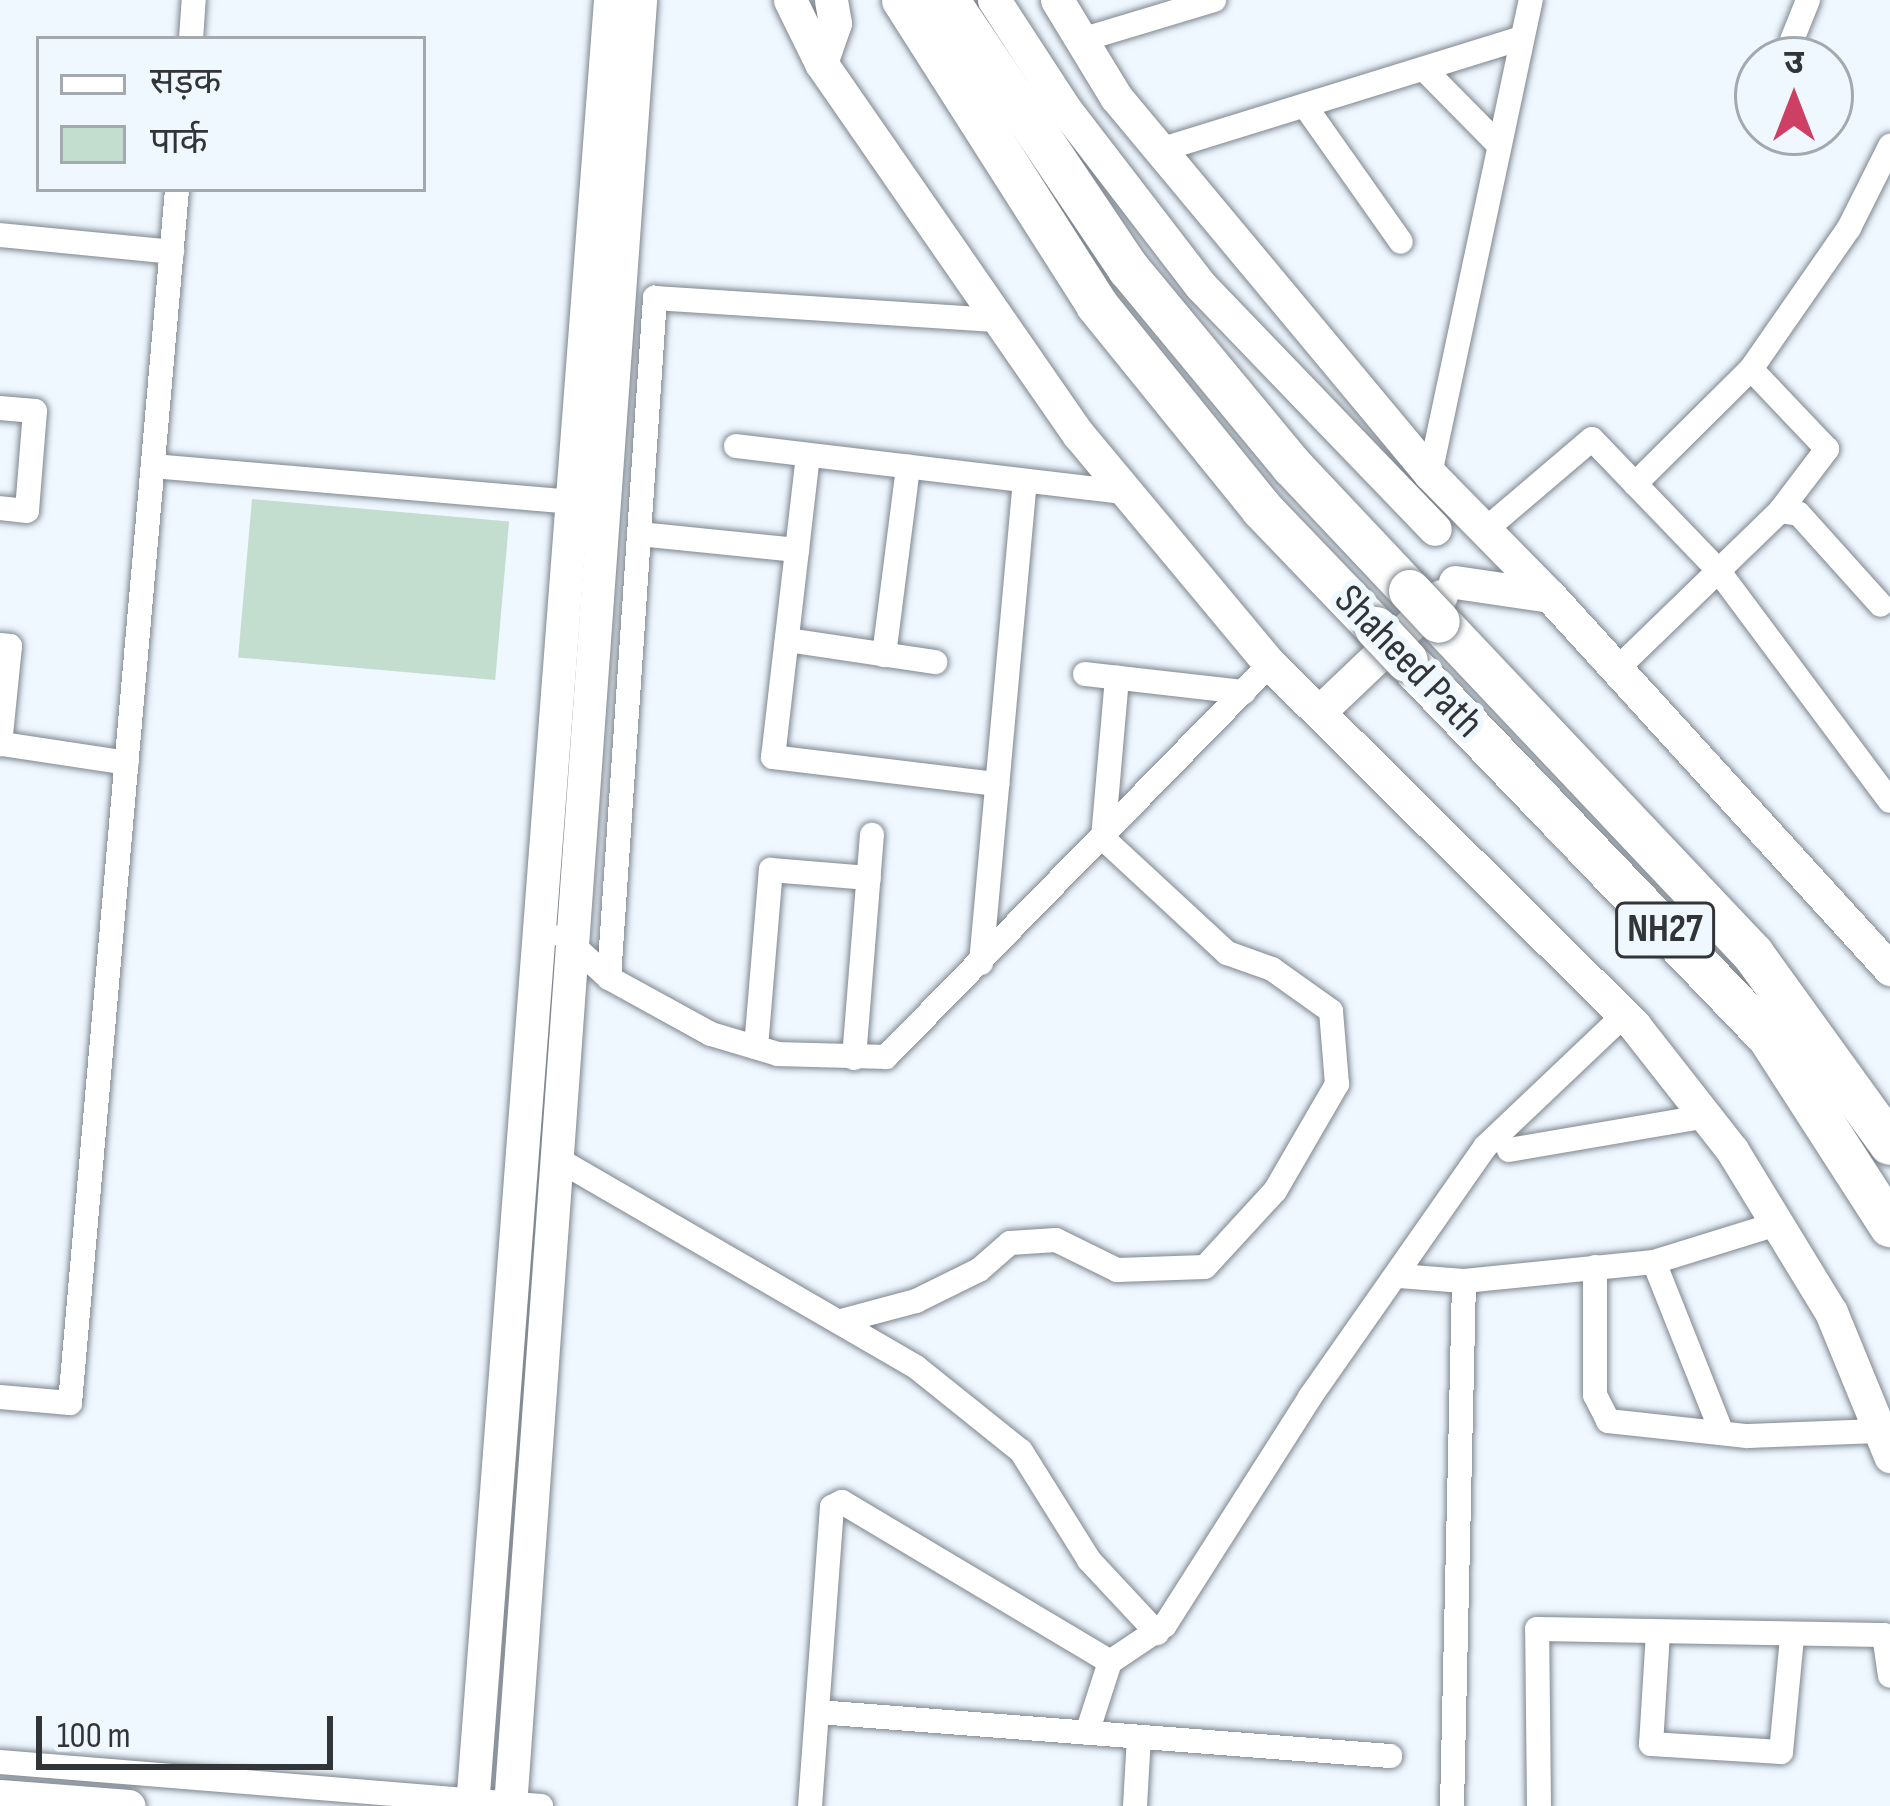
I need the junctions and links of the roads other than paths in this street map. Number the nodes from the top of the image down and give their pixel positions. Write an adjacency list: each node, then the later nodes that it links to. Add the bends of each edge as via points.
1 (194, 0): 13 (street)
2 (610, 0): 28 (street)
3 (640, 0): 28 (street)
4 (790, 0): 17 (street)
5 (831, 0): 17 (street, via 835,23)
6 (903, 0): 18 (highway, NH27)
7 (948, 0): 18 (highway, NH27)
8 (994, 0): 35 (street, via 1065,109 1201,286)
9 (1057, 0): 15 (street)
10 (1214, 0): 15 (street)
11 (1531, 0): 16 (street)
12 (1808, 0): 14 (street)
13 (190, 36)
14 (1794, 36)
15 (1081, 40): 23 (street)
16 (1519, 40): 19 (street); 21 (street)
17 (821, 63): 30 (street)
18 (970, 68): 82 (highway, Shaheed Path / NH27, bridge, via 1292,466 1753,953); 86 (highway, Shaheed Path / NH27, bridge, via 1097,305 1262,509 1769,1039)
19 (1424, 69): 20 (street); 21 (street)
20 (1305, 106): 23 (street); 26 (street)
21 (1496, 141): 39 (street)
22 (1890, 146): 31 (street, via 1849,229)
23 (1160, 150): 33 (street)
24 (177, 192): 27 (street)
25 (0, 235): 27 (street)
26 (1401, 242)
27 (172, 252): 37 (street)
28 (604, 295): 29 (street); 43 (street)
29 (655, 298): 30 (street); 48 (street)
30 (998, 320): 42 (street)
31 (1750, 369): 41 (street); 45 (street, via 1827,449)
32 (0, 408): 44 (street, via 35,411 27,511)
33 (1386, 421): 35 (street); 39 (street)
34 (736, 446): 36 (street)
35 (1354, 447): 46 (street)
36 (808, 455): 38 (street); 49 (street)
37 (153, 466): 43 (street); 65 (street)
38 (908, 467): 40 (street); 56 (street)
39 (1430, 474): 46 (street); 47 (street)
40 (1025, 481): 42 (street); 66 (street)
41 (1635, 484): 47 (street, via 1592,439); 50 (street)
42 (1128, 493): 58 (street)
43 (589, 504): 71 (street); 72 (street)
44 (0, 508)
45 (1780, 511): 50 (street); 53 (street, via 1799,514)
46 (1435, 530): 51 (street)
47 (1485, 530): 52 (street)
48 (639, 534): 49 (street); 75 (street)
49 (797, 550): 54 (street)
50 (1717, 568): 59 (street); 67 (street)
51 (1455, 582): 52 (street); 63 (street)
52 (1550, 596): 59 (street)
53 (1882, 605)
54 (787, 640): 56 (street); 66 (street, via 773,757)
55 (0, 645): 64 (street, via 10,646)
56 (884, 655): 57 (street)
57 (935, 662)
58 (1270, 664): 62 (street); 63 (street)
59 (1616, 669): 74 (street)
60 (1084, 674): 61 (street)
61 (1117, 678): 62 (street); 69 (street)
62 (1244, 692): 69 (street)
63 (1319, 712): 76 (street)
64 (1, 744): 65 (street)
65 (127, 763): 92 (street, via 70,1403)
66 (998, 784): 73 (street)
67 (1890, 801)
68 (872, 835): 70 (street)
69 (1103, 838): 73 (street); 91 (street, via 1228,953 1272,969 1330,1012 1337,1084 1316,1130 1275,1191 1205,1267 1117,1270 1056,1240 1010,1243 980,1270 916,1301)
70 (868, 878): 77 (street, via 771,870); 78 (street)
71 (540, 914): 72 (street); 79 (street)
72 (574, 946): 75 (street); 80 (street)
73 (981, 963): 78 (street, via 886,1057)
74 (1890, 969)
75 (609, 978): 77 (street, via 711,1034)
76 (1624, 1015): 81 (street); 89 (street, via 1485,1147)
77 (756, 1047): 78 (street)
78 (854, 1058)
79 (526, 1091): 80 (street); 106 (street)
80 (563, 1094): 84 (street)
81 (1703, 1117): 83 (street); 85 (street)
82 (1890, 1144)
83 (1509, 1150)
84 (559, 1160): 91 (street); 107 (street)
85 (1777, 1224): 87 (street); 94 (street, via 1831,1312)
86 (1890, 1226)
87 (1654, 1262): 88 (street); 93 (street)
88 (1595, 1267): 90 (street); 93 (street, via 1601,1415 1633,1426)
89 (1399, 1276): 90 (street); 95 (street)
90 (1464, 1281): 111 (street)
91 (841, 1321): 95 (street, via 916,1367 1021,1451 1089,1560)
92 (0, 1397)
93 (1720, 1428): 94 (street)
94 (1885, 1444)
95 (1157, 1633): 98 (street)
96 (1658, 1633): 97 (street); 97 (street, via 1652,1744 1781,1752); 112 (street, via 1537,1629)
97 (1792, 1637): 99 (street, via 1884,1635)
98 (1110, 1662): 100 (street, via 842,1502 832,1507); 101 (street)
99 (1889, 1684)
100 (818, 1712): 101 (street); 109 (street)
101 (1087, 1732): 102 (street)
102 (1139, 1737): 103 (street); 110 (street)
103 (1390, 1756)
104 (0, 1762): 106 (street)
105 (0, 1796): 108 (street)
106 (472, 1803): 107 (street)
107 (520, 1805)
108 (129, 1806)
109 (810, 1806)
110 (1135, 1806)
111 (1452, 1806)
112 (1539, 1806)

